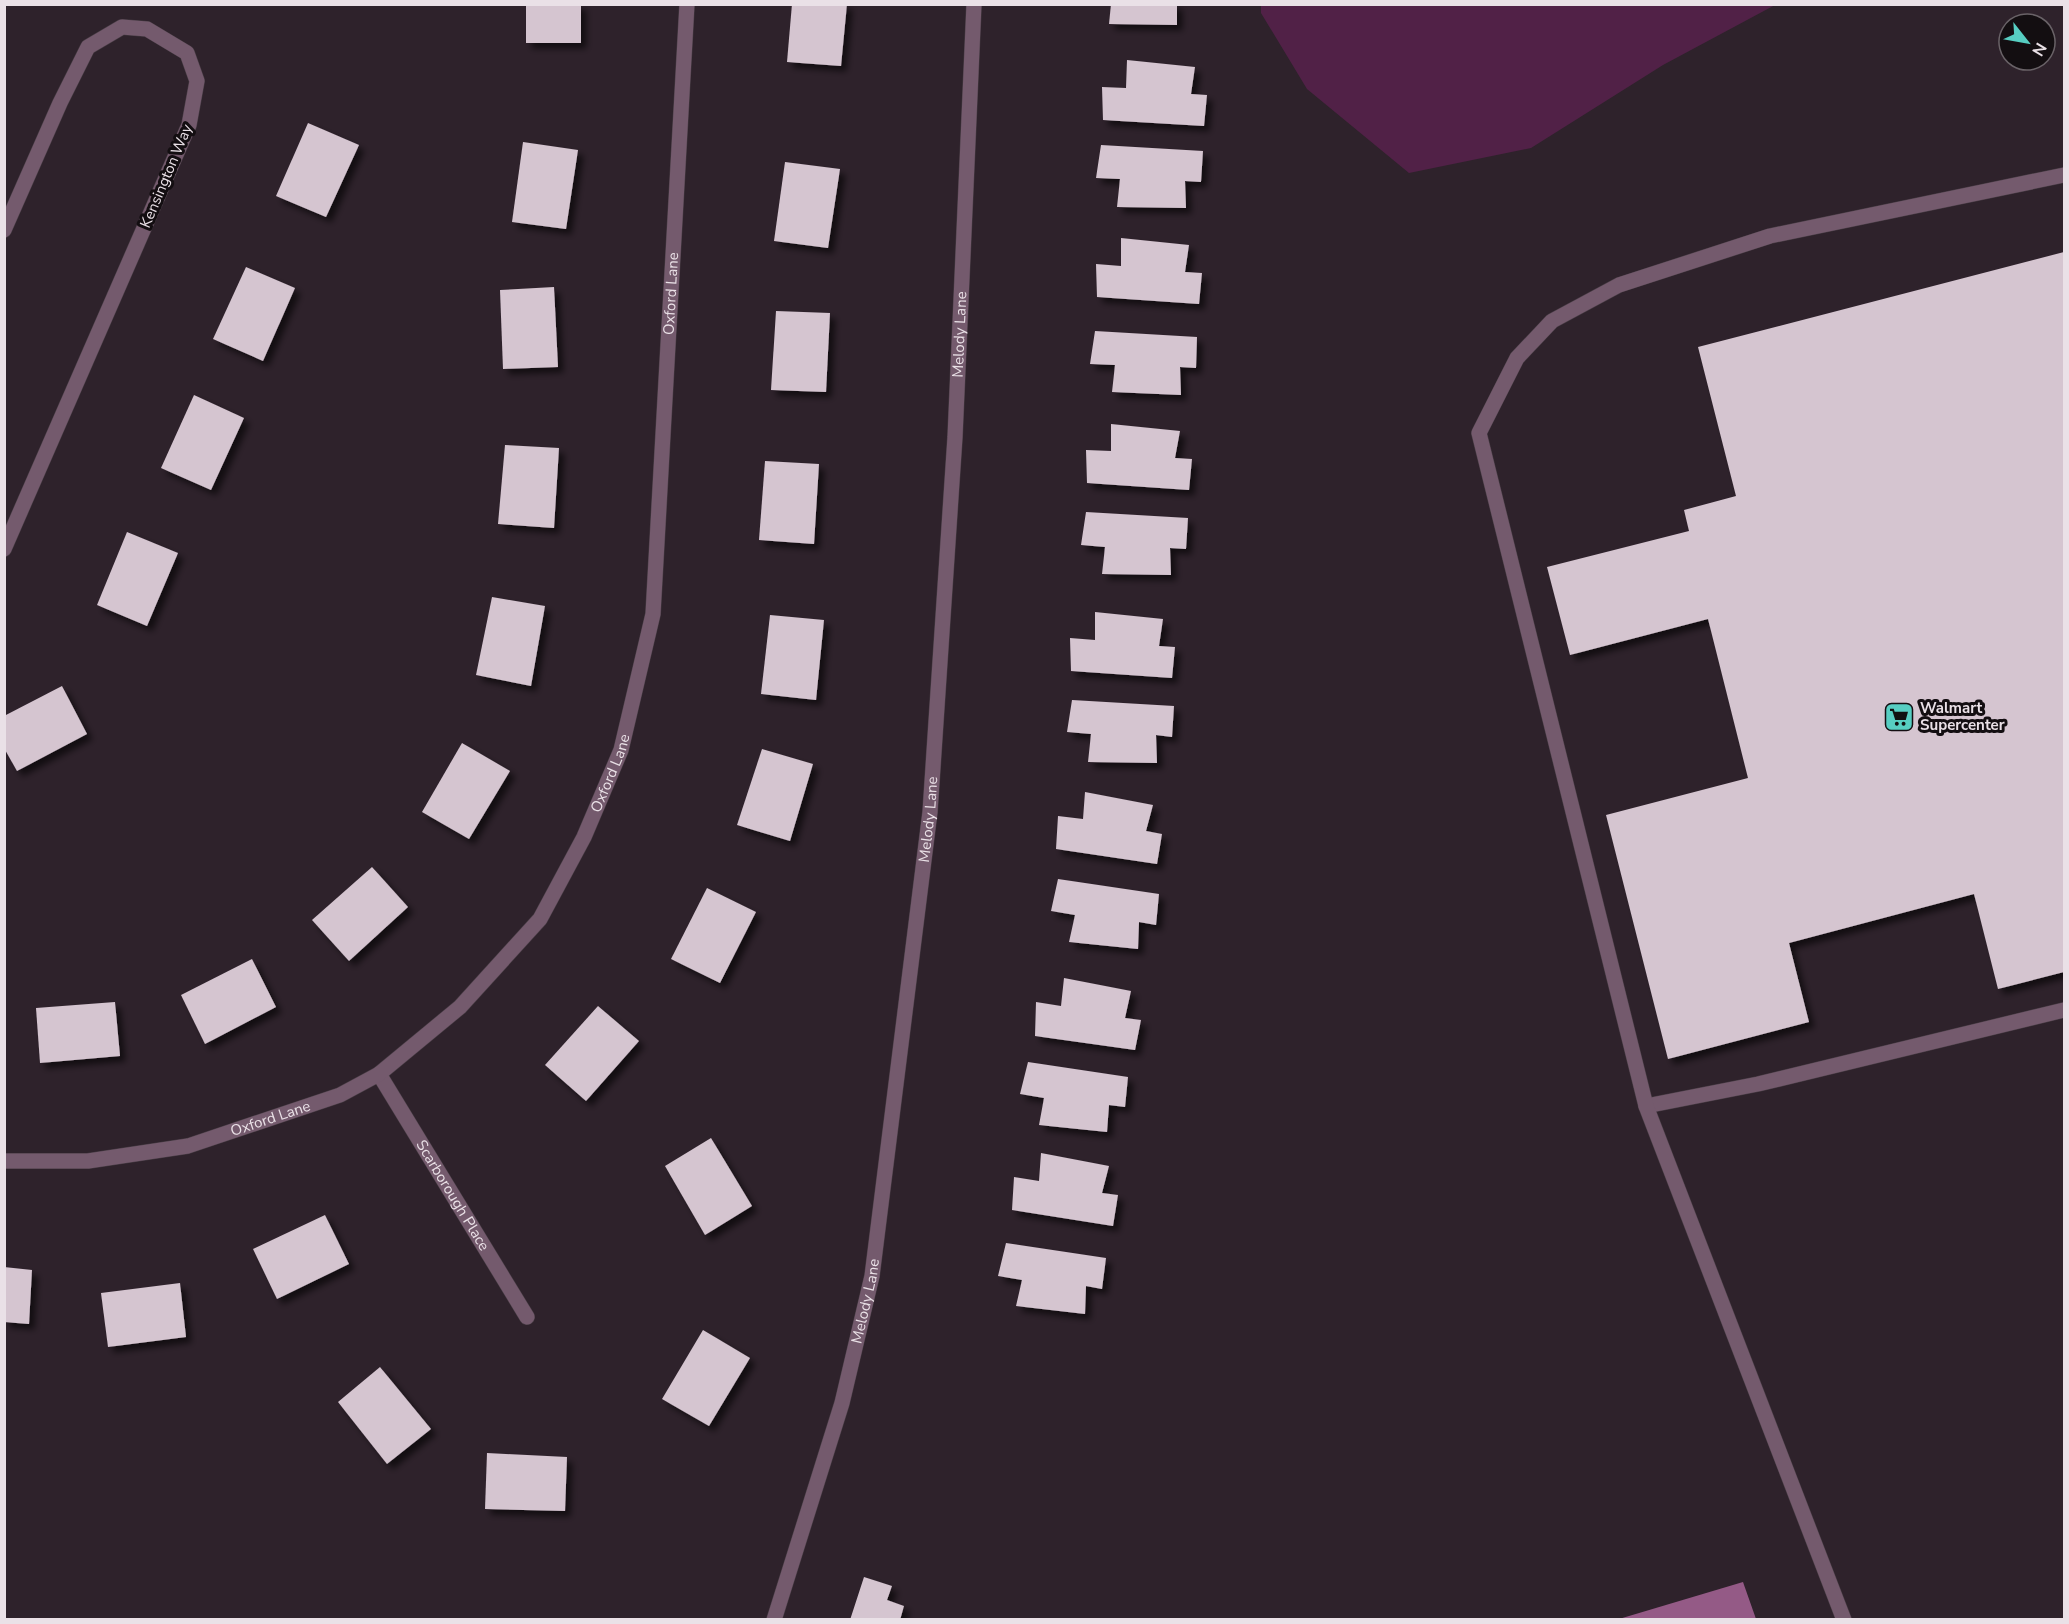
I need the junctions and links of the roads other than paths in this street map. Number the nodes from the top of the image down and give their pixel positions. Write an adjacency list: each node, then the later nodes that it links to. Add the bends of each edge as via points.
1 (687, 4): 7 (street, Oxford Lane, via 653,614 621,750 584,837 540,919 460,1007)
2 (974, 4): 11 (street, Melody Lane, via 955,437 930,812 872,1276 842,1403)
3 (2064, 175): 8 (street, via 1770,236 1619,285 1552,321 1517,358 1479,433)
4 (4, 230): 5 (street, Kensington Way, via 88,48 122,27 147,29 187,53 197,81 189,125)
5 (4, 549)
6 (2064, 1010): 8 (street, via 1758,1084)
7 (379, 1074): 9 (street, Oxford Lane, via 340,1095 188,1146 88,1161); 10 (street, Scarborough Place)
8 (1646, 1106): 12 (street)
9 (4, 1161)
10 (527, 1317)
11 (774, 1620)
12 (1844, 1620)

